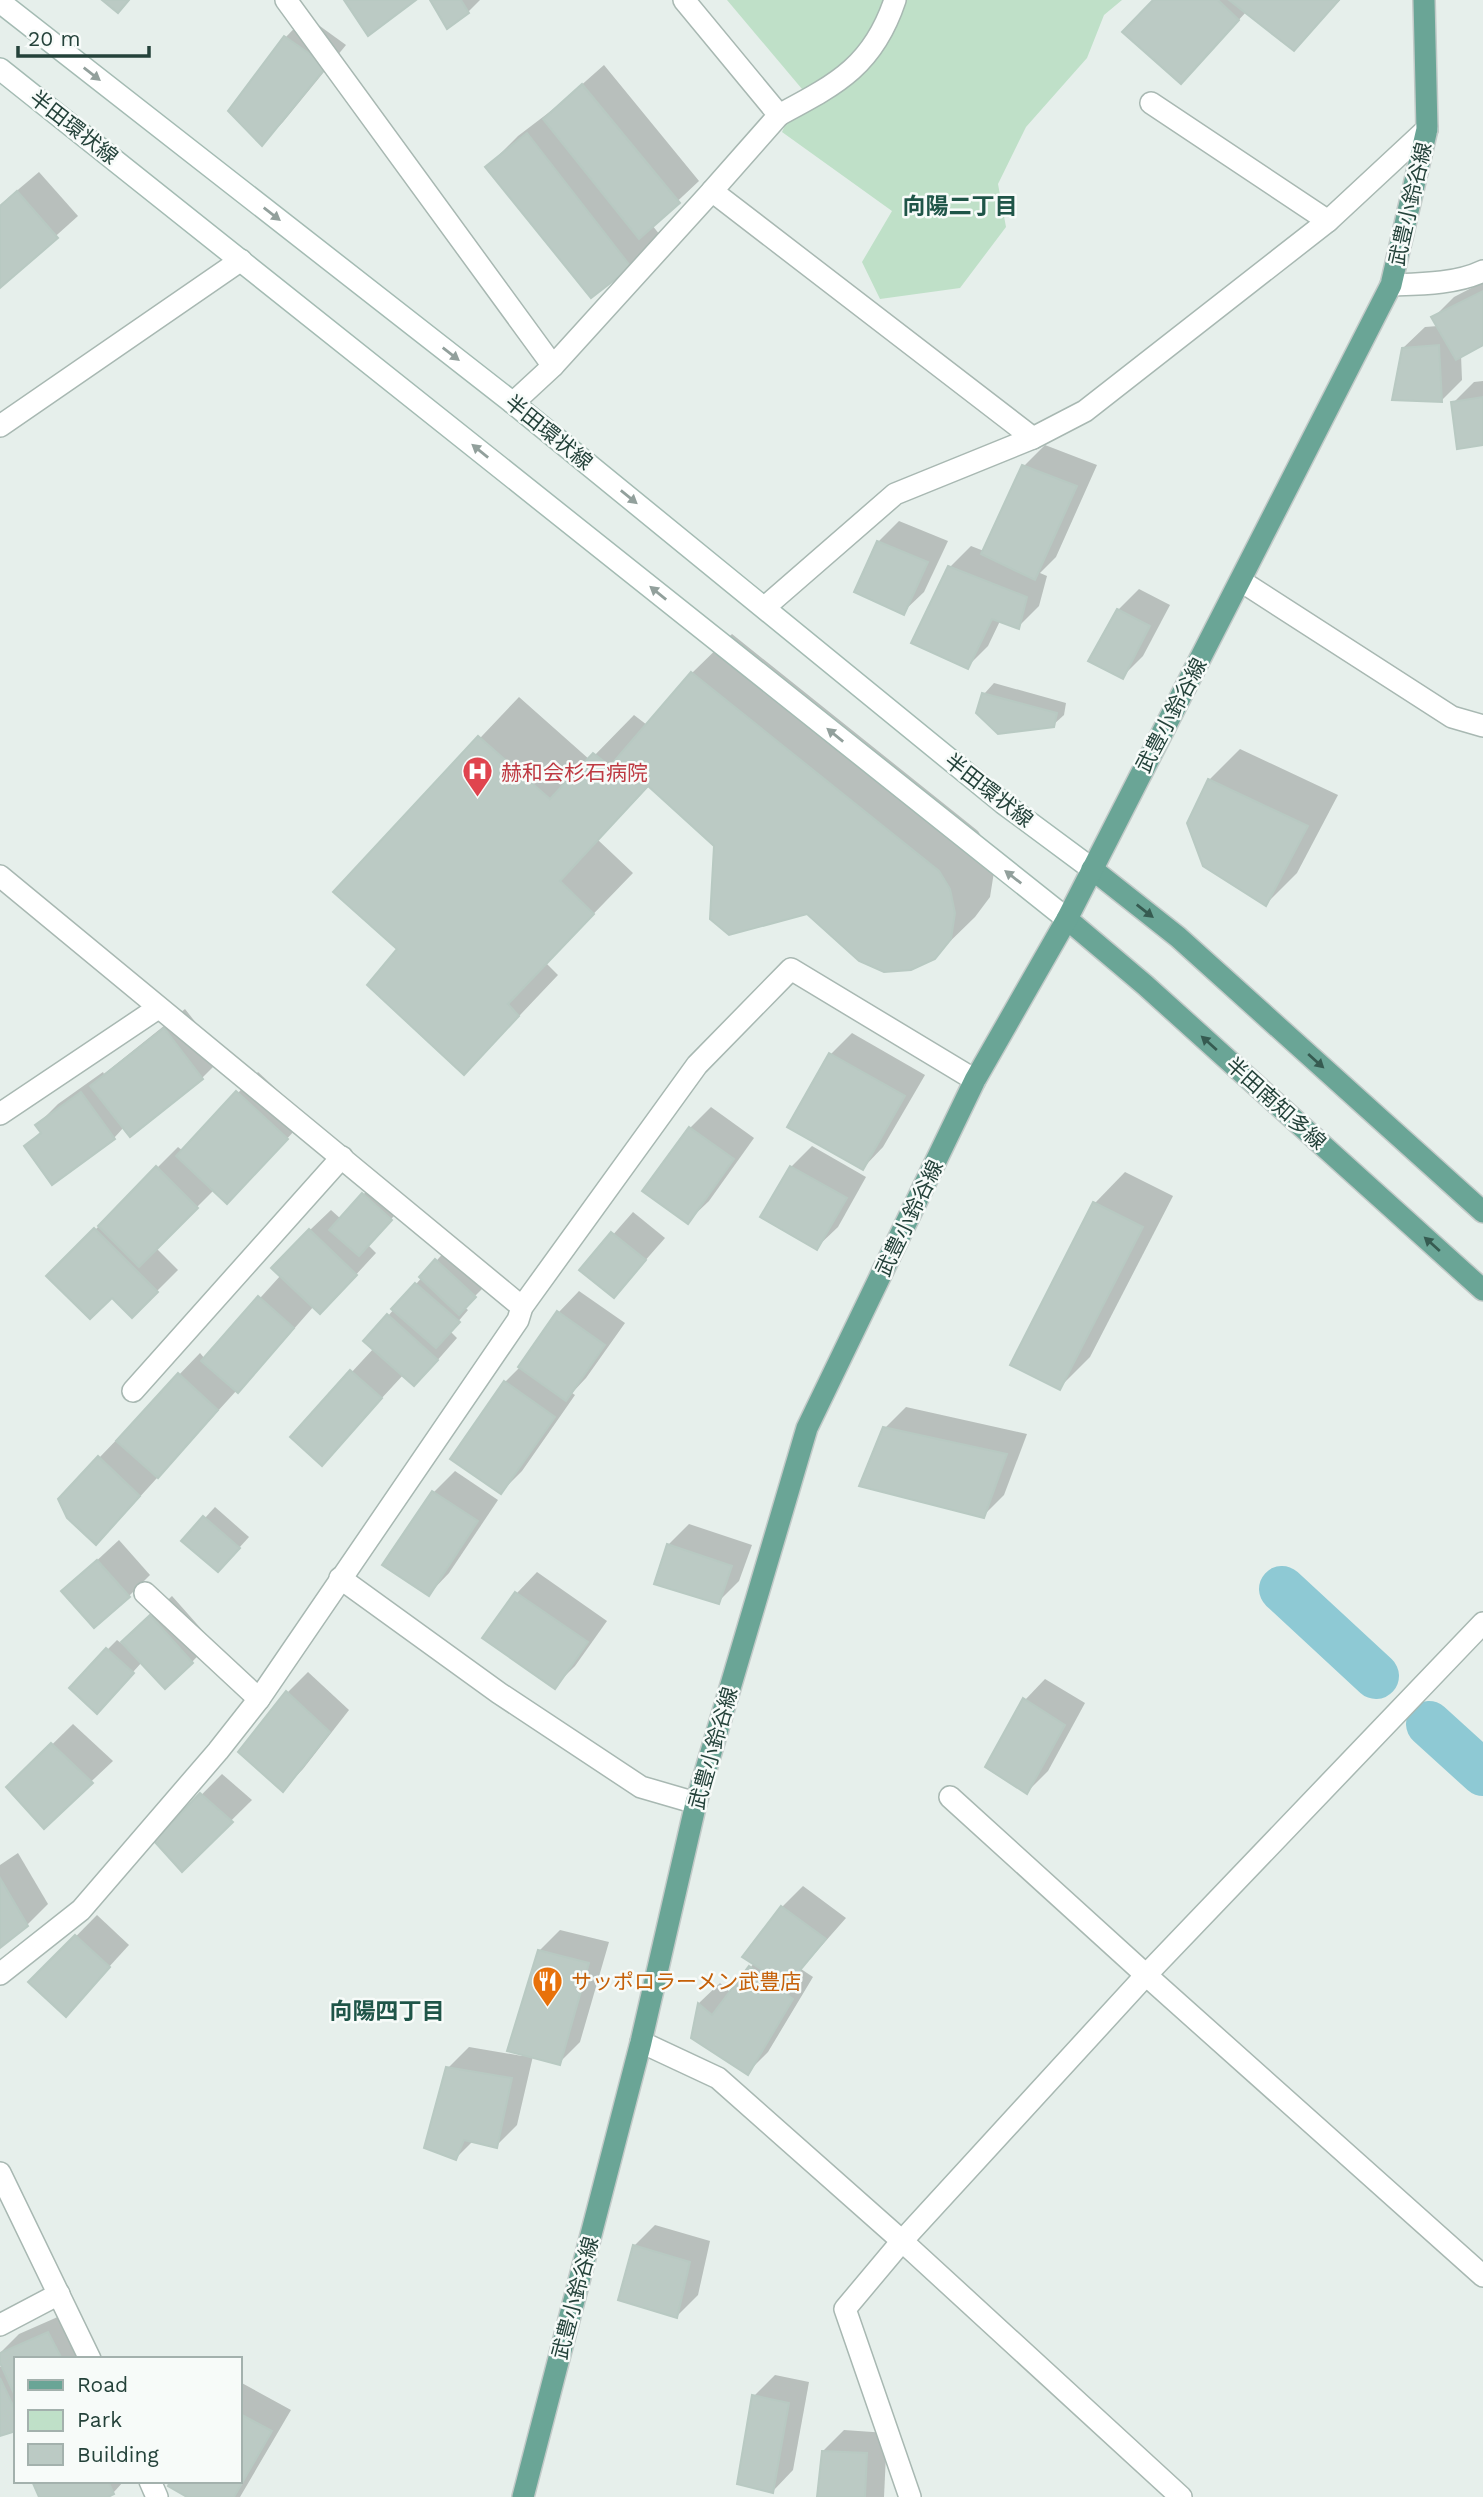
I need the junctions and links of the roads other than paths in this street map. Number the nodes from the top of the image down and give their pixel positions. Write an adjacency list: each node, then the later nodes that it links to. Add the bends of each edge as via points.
1 (286, 0): 15 (street)
2 (684, 0): 8 (street)
3 (895, 0): 8 (street, via 881,34 860,63 834,86)
4 (1424, 0): 9 (main road, 武豊小鈴谷線)
5 (0, 2): 16 (street, 半田環状線, one-way to 16)
6 (0, 69): 12 (street, 半田環状線)
7 (1151, 103): 11 (street)
8 (779, 116): 10 (street)
9 (1427, 129): 11 (street); 14 (main road, 武豊小鈴谷線)
10 (712, 191): 15 (street); 18 (street)
11 (1328, 221): 18 (street, via 1085,411)
12 (241, 260): 17 (street); 24 (street, 半田環状線, one-way to 12)
13 (1483, 271): 14 (street, via 1426,284)
14 (1391, 285): 19 (main road, 武豊小鈴谷線)
15 (553, 366): 16 (street)
16 (513, 403): 20 (street, 半田環状線, one-way to 20)
17 (0, 426)
18 (1033, 438): 20 (street, via 895,494)
19 (1241, 581): 21 (street, via 1452,717); 22 (main road, 武豊小鈴谷線)
20 (765, 607): 22 (street, 半田環状線, via 1003,803)
21 (1483, 726)
22 (1092, 869): 24 (main road, 武豊小鈴谷線); 29 (main road, one-way to 29, via 1178,937)
23 (0, 876): 25 (street)
24 (1067, 919): 26 (main road, 武豊小鈴谷線); 30 (main road, 半田南知多線, one-way to 24)
25 (158, 1007): 27 (street); 28 (street)
26 (975, 1080): 31 (street, via 791,969 697,1065); 38 (main road, 武豊小鈴谷線, via 807,1428)
27 (0, 1114)
28 (342, 1157): 31 (street); 32 (street)
29 (1483, 1212)
30 (1483, 1290)
31 (522, 1307): 33 (street, via 518,1320)
32 (133, 1391)
33 (340, 1578): 36 (street); 38 (street, via 499,1693 641,1787)
34 (145, 1593): 36 (street)
35 (1483, 1623): 40 (street)
36 (259, 1699): 39 (street, via 80,1910)
37 (950, 1797): 40 (street)
38 (696, 1803): 41 (main road, 武豊小鈴谷線)
39 (0, 1974)
40 (1146, 1975): 43 (street); 44 (street)
41 (641, 2042): 43 (street, via 718,2078); 48 (main road, 武豊小鈴谷線)
42 (0, 2173): 45 (street)
43 (902, 2241): 49 (street, via 845,2308); 50 (street)
44 (1483, 2276)
45 (59, 2294): 46 (street); 47 (street)
46 (0, 2325)
47 (89, 2357)
48 (523, 2497)
49 (910, 2497)
50 (1181, 2497)

